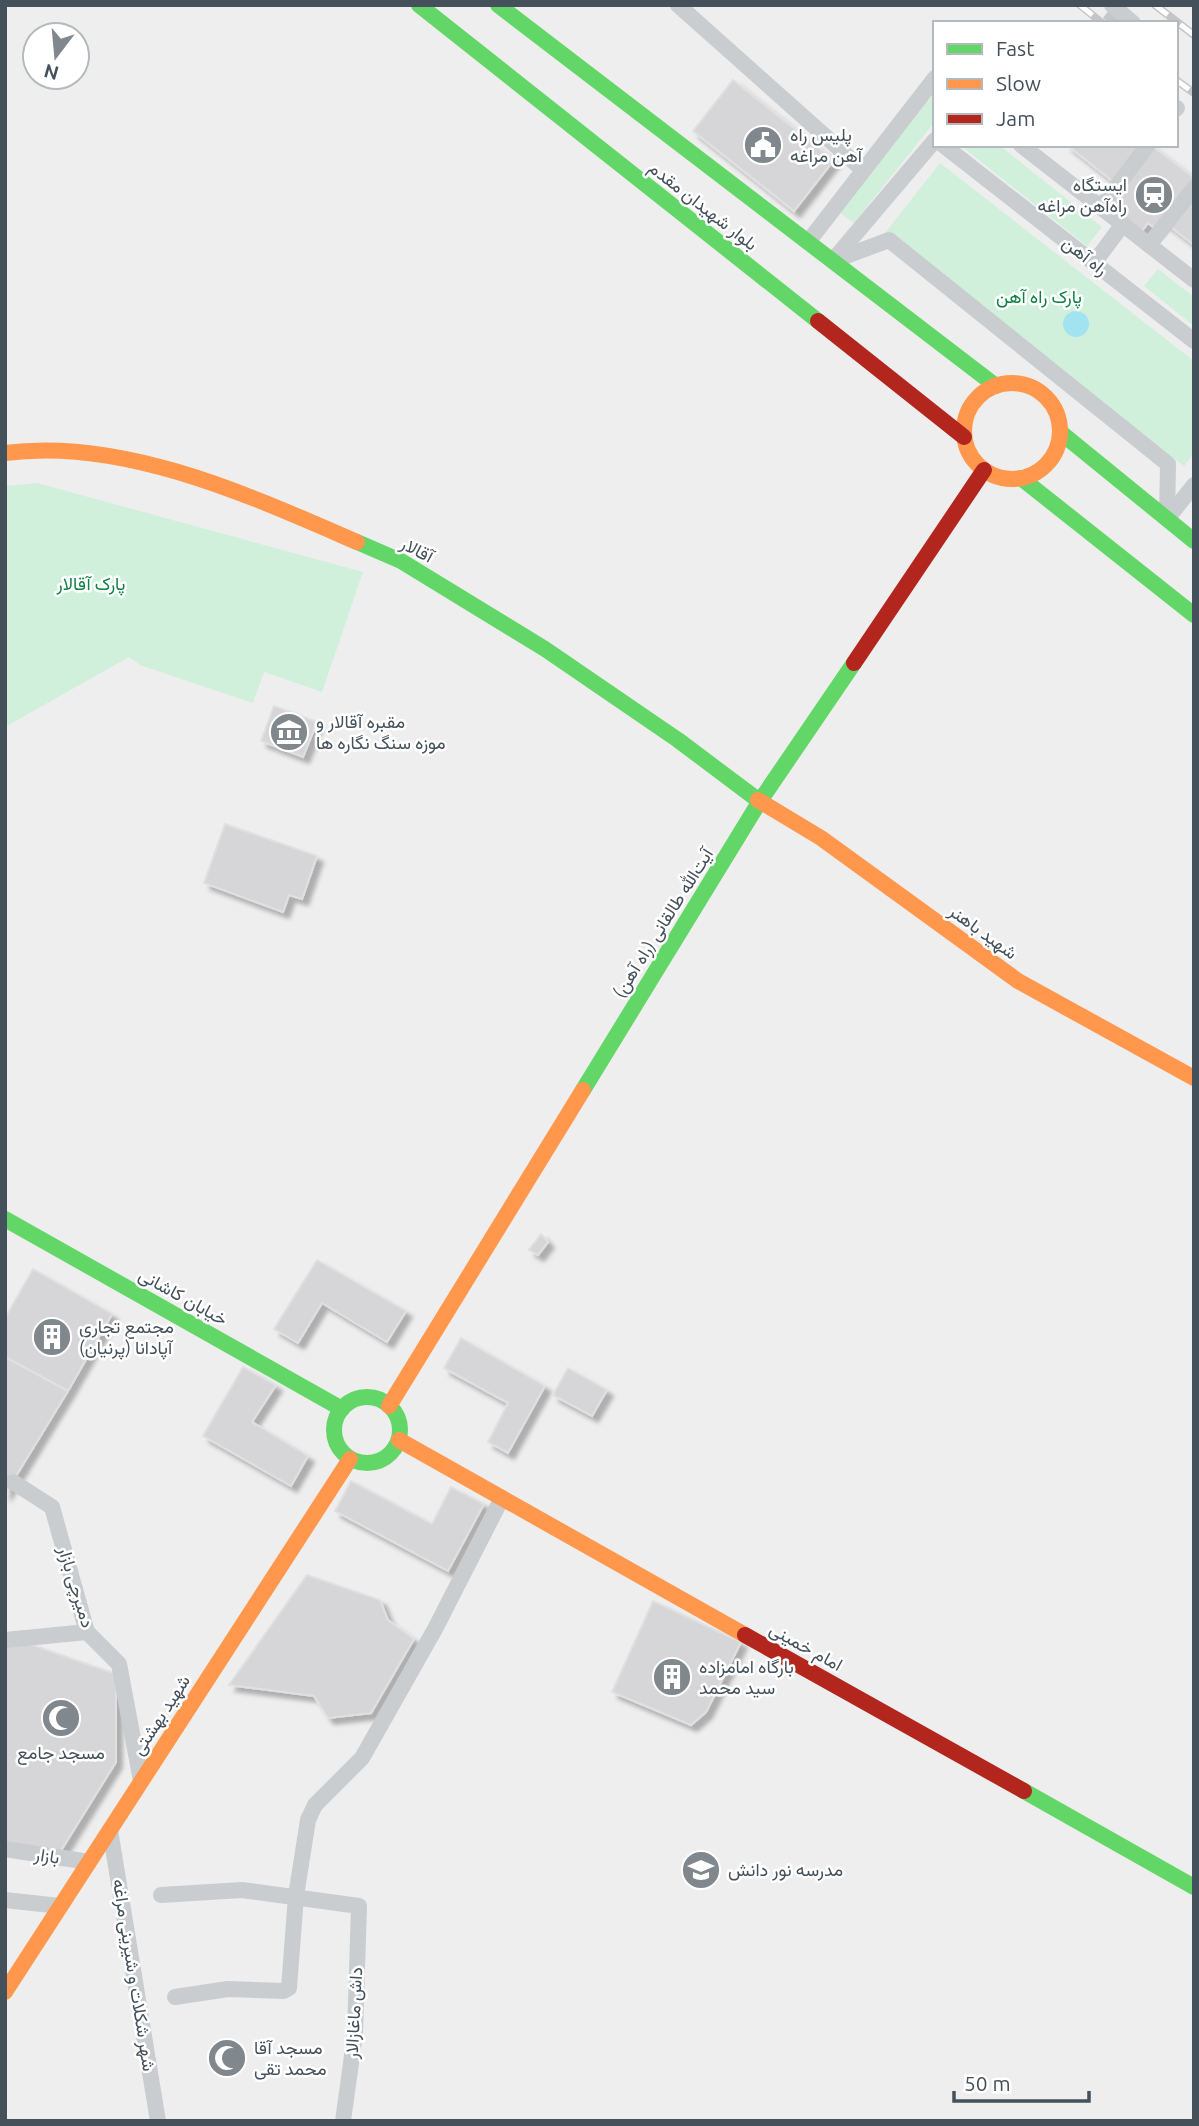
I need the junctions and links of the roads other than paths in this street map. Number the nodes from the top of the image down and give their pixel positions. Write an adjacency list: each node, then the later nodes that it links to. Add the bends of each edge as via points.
1 (419, 5): 23 (street, بلوار شهیدان مقدم)
2 (498, 5): 15 (street, بلوار شهیدان مقدم)
3 (678, 5): 11 (street)
4 (1112, 5): 5 (street)
5 (1139, 21)
6 (933, 80): 11 (street)
7 (933, 142): 17 (street)
8 (946, 147): 18 (street, راه آهن)
9 (1024, 147): 13 (street)
10 (1146, 147): 13 (street)
11 (862, 169): 15 (street)
12 (1194, 188): 16 (street)
13 (1101, 207): 14 (street)
14 (1123, 224): 16 (street); 18 (street)
15 (808, 242): 17 (street, بلوار شهیدان مقدم)
16 (1149, 245): 19 (street)
17 (833, 261): 21 (street, بلوار شهیدان مقدم); 28 (street, via 889,240 1168,464)
18 (1094, 263): 20 (street, راه آهن)
19 (1194, 280)
20 (1194, 341)
21 (996, 386): 22 (street, via 1027,385 1041,393 1052,405); 23 (street, via 974,400)
22 (1060, 432): 26 (street, via 1044,467); 28 (street)
23 (964, 437): 25 (street, via 974,461)
24 (5, 453): 31 (street, آقالار, via 36,449 124,458 241,492 401,561 545,649)
25 (984, 470): 26 (street, via 1008,479); 31 (street, (راه آهن) آیت‌الله طالقانی)
26 (1021, 478): 30 (street)
27 (1194, 485): 28 (street)
28 (1167, 519): 29 (street)
29 (1193, 539)
30 (1194, 615)
31 (760, 801): 32 (street, شهید باهنر, via 821,838 1018,981); 34 (street, (راه آهن) آیت‌الله طالقانی)
32 (1194, 1078)
33 (5, 1219): 35 (street, خیابان کاشانی)
34 (389, 1406): 35 (street, via 370,1397); 36 (street, via 399,1422)
35 (342, 1409): 37 (street, via 336,1419 335,1441)
36 (399, 1440): 37 (street, via 379,1462); 39 (street, امام خمینی)
37 (350, 1459): 42 (street, شهید بهشتی)
38 (13, 1482): 40 (street, دمیرچی بازار, via 52,1507)
39 (502, 1498): 46 (street, امام خمینی); 48 (street, via 362,1759 314,1805)
40 (87, 1632): 41 (street); 42 (street, دمیرچی بازار, via 119,1664)
41 (5, 1640)
42 (141, 1781): 43 (street, شهید بهشتی)
43 (110, 1830): 45 (street, شهید بهشتی); 53 (street, شهر شکلات و شیرینی مراغه)
44 (5, 1849): 45 (street, بازار)
45 (89, 1862): 50 (street, شهید بهشتی)
46 (1194, 1887)
47 (161, 1895): 48 (street, via 242,1889)
48 (296, 1896): 52 (street, via 289,1987 284,1991 228,1989); 54 (street, داش ماغازالار, via 359,1906 355,2034)
49 (5, 1900): 50 (street)
50 (60, 1906): 51 (street, شهید بهشتی)
51 (5, 1992)
52 (175, 1997)
53 (158, 2121)
54 (343, 2121)

